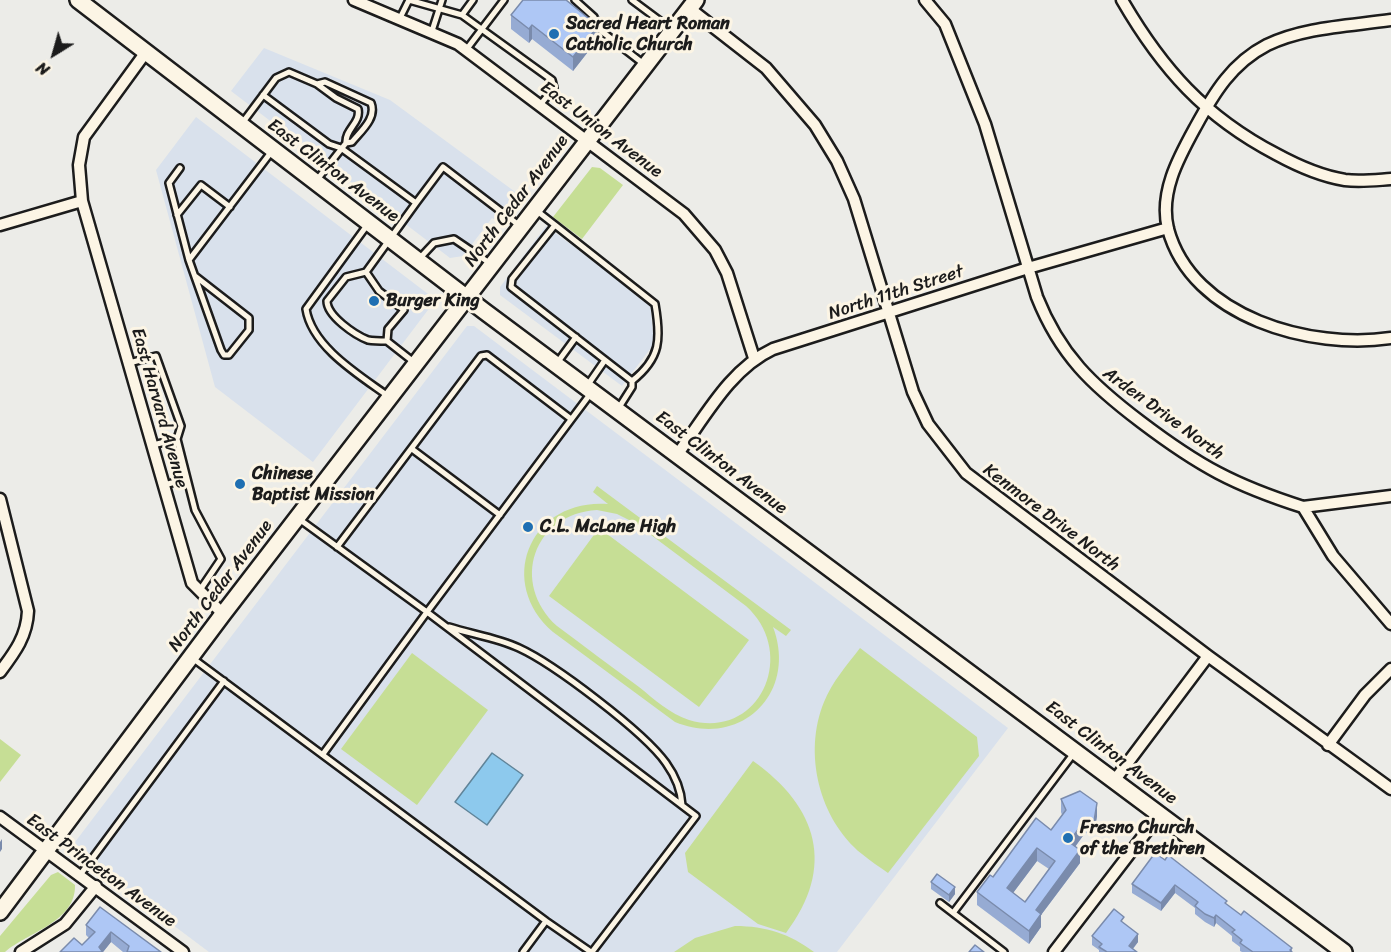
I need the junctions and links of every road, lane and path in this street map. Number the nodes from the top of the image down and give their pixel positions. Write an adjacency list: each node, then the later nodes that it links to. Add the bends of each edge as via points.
1 (78, 0): 20 (main road, East Clinton Avenue)
2 (354, 0): 14 (street, East Union Avenue)
3 (409, 0): 12 (lane); 14 (lane)
4 (442, 0): 12 (lane)
5 (473, 0): 13 (lane)
6 (504, 0): 16 (lane)
7 (575, 0): 21 (lane, via 594,17 600,30)
8 (632, 0): 17 (lane)
9 (925, 0): 48 (street, Arden Drive North, via 945,24 985,124)
10 (1122, 0): 25 (street, via 1164,64)
11 (692, 4): 17 (main road, North Cedar Avenue); 52 (street, Kenmore Drive North, via 766,68 815,125 854,199)
12 (438, 9): 13 (lane); 18 (lane)
13 (462, 15): 16 (lane)
14 (400, 18): 18 (street, East Union Avenue)
15 (1391, 20): 25 (street, via 1304,33 1264,46 1224,79)
16 (482, 28): 19 (lane); 24 (lane, via 554,84)
17 (673, 30): 21 (main road, North Cedar Avenue)
18 (432, 31): 19 (street, East Union Avenue)
19 (466, 50): 24 (street, East Union Avenue)
20 (146, 52): 26 (main road, East Clinton Avenue); 34 (street, East Harvard Avenue, via 84,137 79,165)
21 (646, 65): 27 (main road, North Cedar Avenue)
22 (317, 84): 23 (lane, via 289,72 280,74); 28 (lane, via 358,109 359,118 345,137); 28 (lane, via 324,82 371,103 372,117 352,142)
23 (263, 95): 26 (lane); 29 (lane, via 329,144)
24 (540, 105): 27 (street, East Union Avenue)
25 (1206, 108): 32 (street, via 1258,144 1321,175 1346,180); 43 (street, via 1173,171 1168,190)
26 (241, 125): 30 (main road, East Clinton Avenue)
27 (587, 140): 37 (main road, North Cedar Avenue); 56 (street, East Union Avenue, via 666,199 701,231 727,273)
28 (346, 143): 29 (lane)
29 (341, 148): 33 (lane); 35 (lane)
30 (273, 150): 33 (main road, East Clinton Avenue); 36 (lane)
31 (180, 168): 38 (lane, via 169,183)
32 (1391, 179)
33 (315, 183): 39 (main road, East Clinton Avenue)
34 (82, 201): 40 (street); 58 (street, East Harvard Avenue)
35 (416, 202): 42 (lane, via 443,167); 44 (lane, via 393,231)
36 (230, 207): 38 (lane, via 201,185); 45 (lane)
37 (535, 209): 41 (lane); 42 (main road, North Cedar Avenue)
38 (177, 214): 45 (lane)
39 (369, 223): 44 (main road, East Clinton Avenue); 63 (lane, via 306,309 308,320 326,345)
40 (0, 225)
41 (555, 225): 53 (lane, via 512,279 511,287); 61 (lane, via 655,304 659,327 656,352)
42 (522, 227): 47 (main road, North Cedar Avenue)
43 (1168, 228): 48 (street, North 11th Street); 54 (street, via 1192,274 1216,296 1274,329 1342,342)
44 (391, 240): 46 (main road, East Clinton Avenue); 49 (lane)
45 (189, 260): 50 (lane)
46 (417, 260): 47 (lane, via 434,243 454,239); 51 (main road, East Clinton Avenue)
47 (492, 265): 51 (main road, North Cedar Avenue)
48 (1028, 268): 52 (street, North 11th Street); 74 (street, Arden Drive North, via 1048,324 1063,349 1083,375 1113,401 1190,459 1223,478)
49 (366, 272): 55 (lane, via 379,291 404,310 388,329); 55 (lane, via 346,277 327,306 362,337)
50 (195, 276): 50 (lane, via 221,350 229,355 249,330 249,318)
51 (468, 298): 59 (main road, North Cedar Avenue); 60 (main road, East Clinton Avenue)
52 (888, 313): 56 (street, North 11th Street); 83 (street, Kenmore Drive North, via 912,392 928,424 966,473)
53 (576, 337): 57 (lane); 60 (lane)
54 (1391, 339)
55 (387, 341): 59 (lane)
56 (754, 357): 69 (street, North 11th Street, via 739,371)
57 (605, 360): 61 (lane); 62 (lane)
58 (129, 363): 66 (lane, via 156,356 181,426); 67 (street, East Harvard Avenue)
59 (416, 364): 63 (main road, North Cedar Avenue)
60 (556, 365): 62 (main road, East Clinton Avenue)
61 (632, 381): 64 (lane)
62 (589, 389): 64 (main road, East Clinton Avenue); 65 (lane)
63 (390, 398): 76 (main road, North Cedar Avenue)
64 (617, 410): 69 (main road, East Clinton Avenue)
65 (571, 419): 68 (lane, via 487,355 481,356); 75 (lane)
66 (177, 439): 67 (lane); 70 (lane)
67 (153, 445): 71 (street, East Harvard Avenue)
68 (412, 449): 75 (lane); 77 (lane)
69 (677, 455): 89 (main road, East Clinton Avenue)
70 (187, 479): 71 (lane); 78 (lane, via 195,510 222,559)
71 (164, 484): 78 (street, East Harvard Avenue, via 192,583)
72 (1391, 496): 74 (street)
73 (0, 499): 86 (street, via 28,611 27,628 20,644)
74 (1304, 507): 81 (street, via 1333,556)
75 (500, 515): 79 (lane)
76 (297, 518): 77 (lane); 80 (main road, North Cedar Avenue)
77 (338, 547): 79 (lane)
78 (200, 590): 80 (street, East Harvard Avenue)
79 (427, 612): 82 (lane); 90 (lane)
80 (223, 614): 84 (main road, North Cedar Avenue)
81 (1391, 624)
82 (445, 626): 93 (lane); 93 (lane, via 518,647 569,680 654,749 680,786)
83 (1208, 656): 88 (street, Kenmore Drive North); 91 (street)
84 (191, 657): 87 (lane); 96 (main road, North Cedar Avenue)
85 (1391, 669): 88 (street, via 1365,695)
86 (0, 672)
87 (224, 681): 90 (lane); 97 (lane)
88 (1328, 745): 92 (street, Kenmore Drive North)
89 (1075, 751): 91 (main road, East Clinton Avenue); 101 (lane)
90 (323, 754): 102 (lane)
91 (1114, 781): 94 (main road, East Clinton Avenue)
92 (1391, 789)
93 (682, 805): 106 (lane, via 696,816)
94 (1160, 814): 108 (street); 109 (main road, East Clinton Avenue)
95 (0, 817): 96 (street, East Princeton Avenue)
96 (45, 852): 97 (street, East Princeton Avenue); 100 (main road, North Cedar Avenue)
97 (80, 875): 98 (street, East Princeton Avenue)
98 (96, 886): 103 (street, via 65,924); 104 (street, East Princeton Avenue)
99 (940, 903): 101 (lane)
100 (0, 912)
101 (953, 913): 107 (lane)
102 (546, 921): 105 (lane); 106 (lane)
103 (21, 952)
104 (183, 952)
105 (523, 952)
106 (592, 952)
107 (1004, 952)
108 (1054, 952)
109 (1344, 952)

